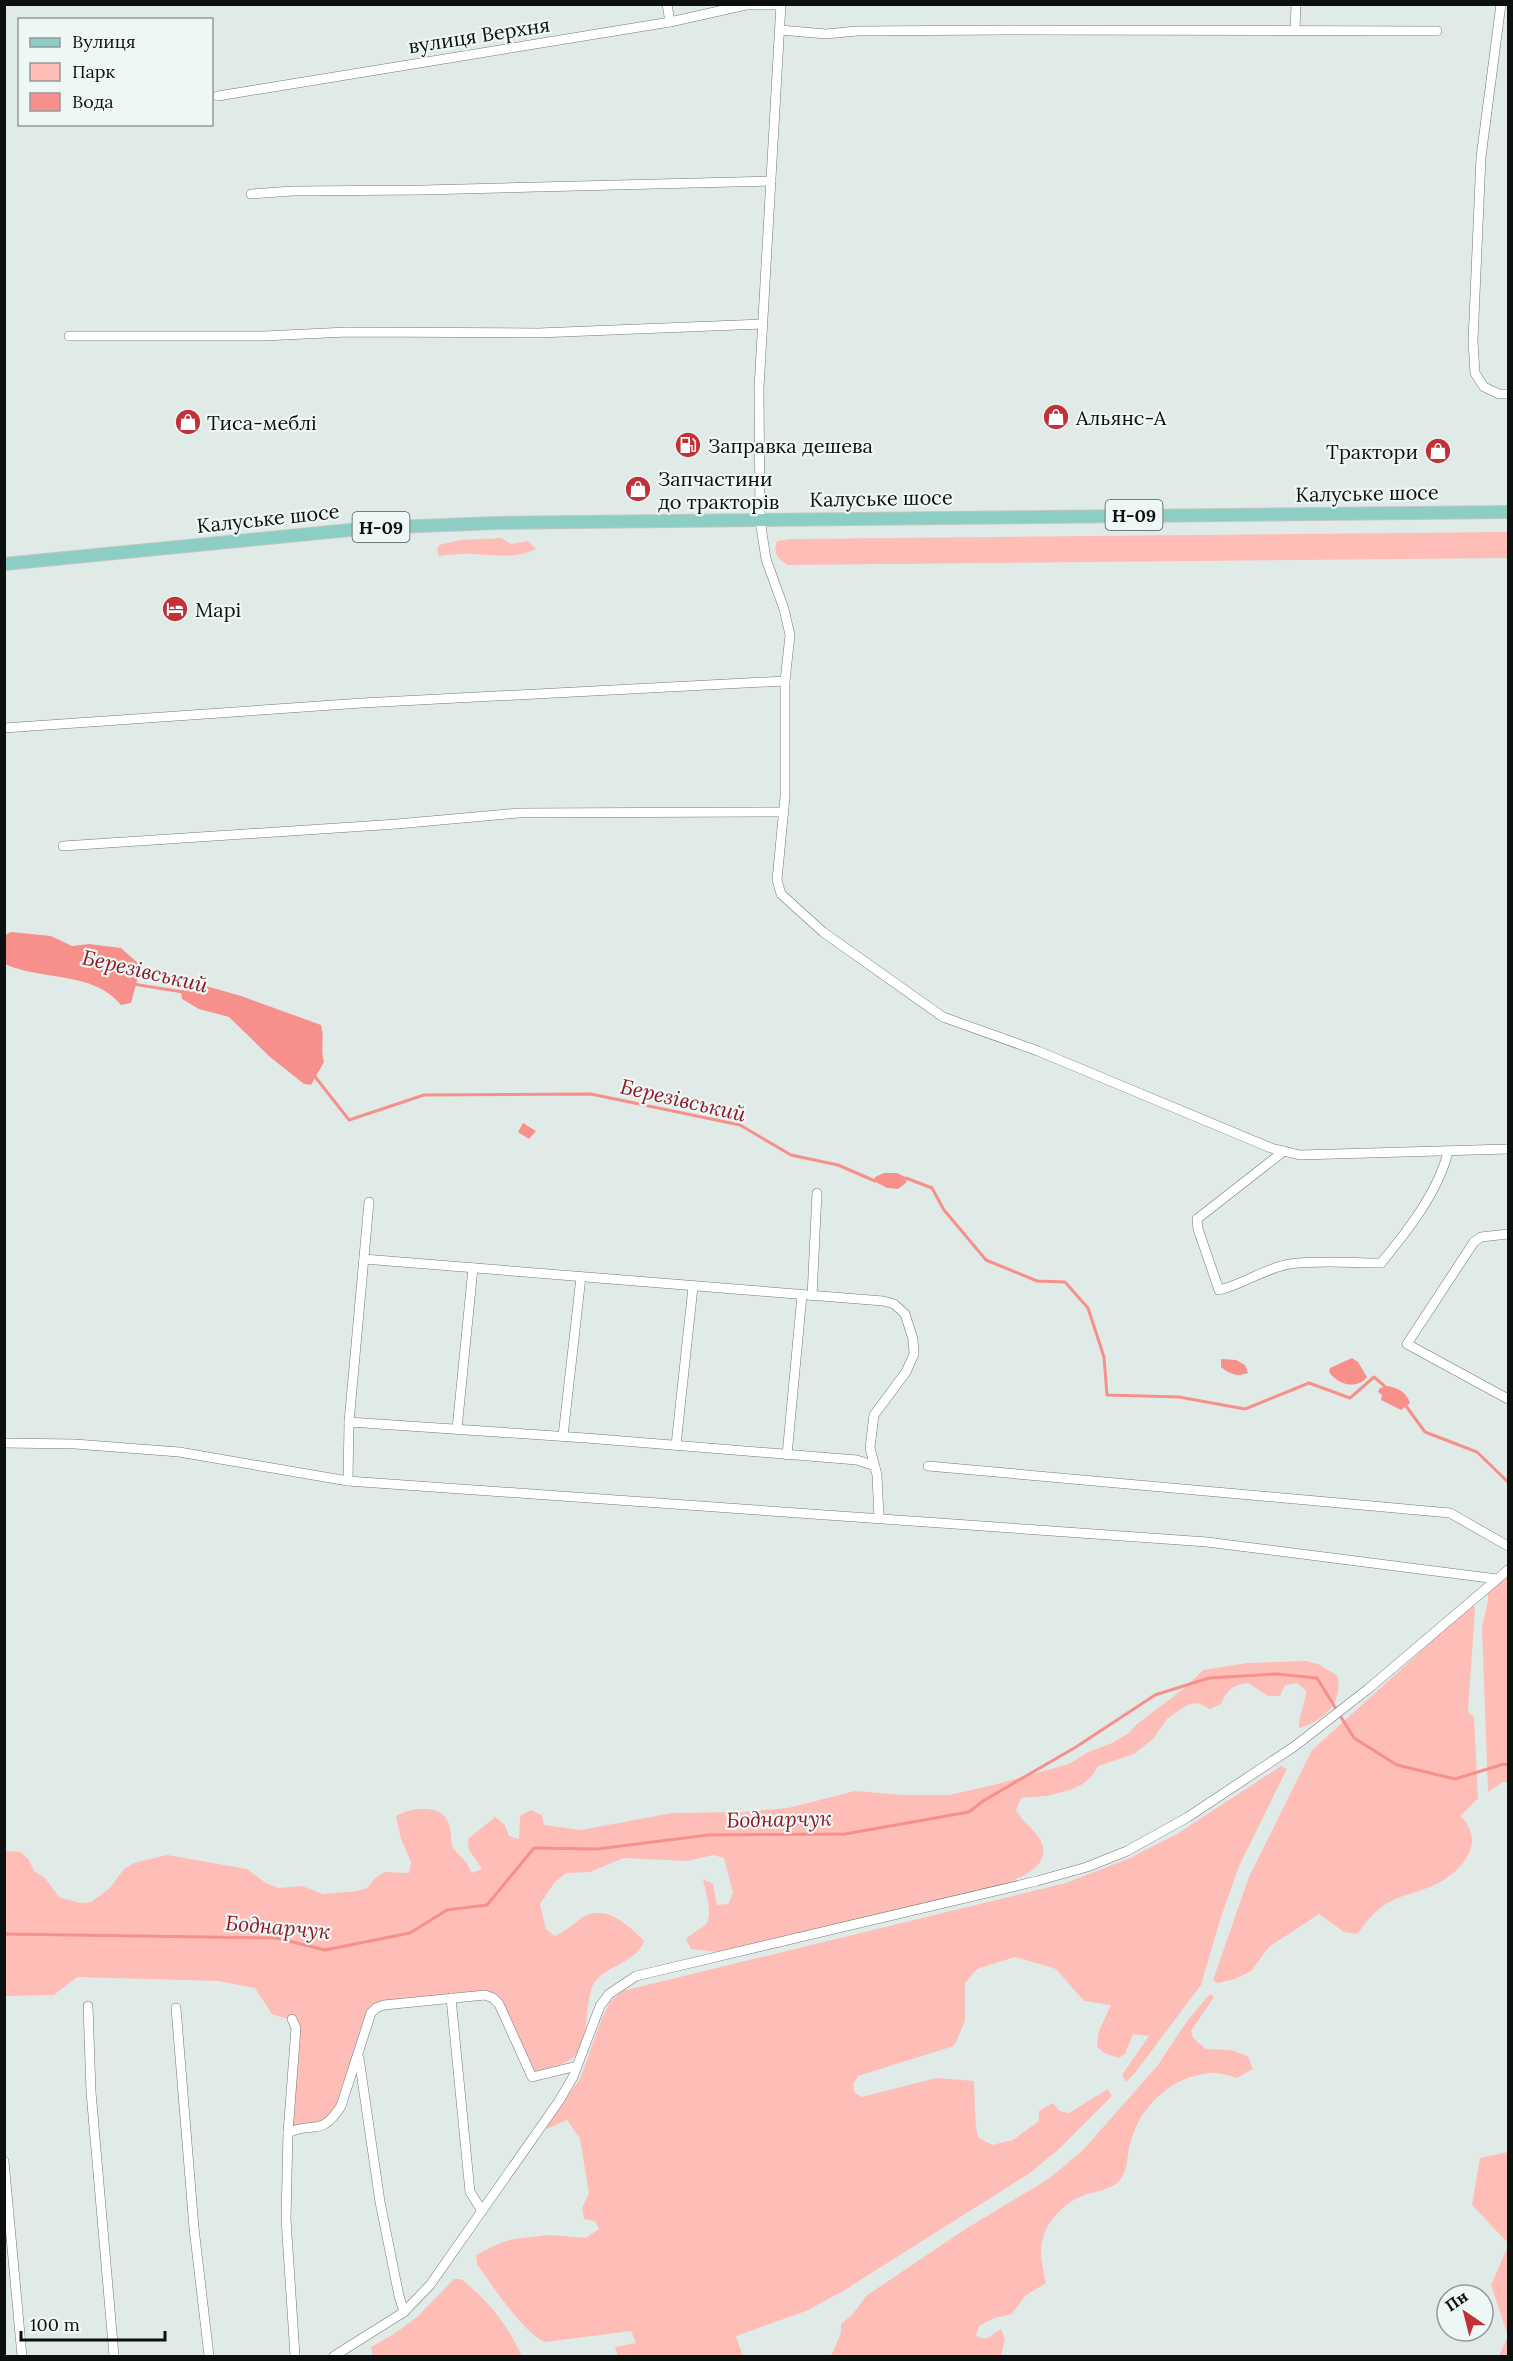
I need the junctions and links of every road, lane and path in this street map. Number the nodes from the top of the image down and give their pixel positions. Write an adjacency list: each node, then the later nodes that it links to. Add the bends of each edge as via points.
1 (667, 4): 5 (street)
2 (1296, 4): 7 (street)
3 (1501, 4): 14 (street, via 1480,157 1473,341 1475,373 1484,387)
4 (781, 5): 5 (street, вулиця Верхня, via 746,5); 6 (street)
5 (670, 22): 9 (street, вулиця Верхня)
6 (780, 30): 7 (street, via 826,34 891,30); 10 (street)
7 (1295, 30): 8 (street)
8 (1437, 31)
9 (218, 96)
10 (771, 182): 11 (street); 12 (street)
11 (251, 194)
12 (763, 324): 13 (street, via 538,333); 16 (street, via 759,388)
13 (69, 336)
14 (1509, 394)
15 (1509, 512): 16 (main road, Калуське шосе / Н-09)
16 (760, 520): 17 (main road, Калуське шосе / Н-09, via 370,528); 18 (street, via 766,560 790,635)
17 (4, 564)
18 (785, 681): 19 (street, via 362,703); 20 (street)
19 (4, 728)
20 (784, 812): 21 (street, via 519,813 398,825); 23 (street, via 777,880 781,894 823,932 943,1017 1038,1051)
21 (63, 846)
22 (1509, 1149): 24 (street)
23 (1284, 1151): 24 (street, via 1300,1155); 24 (street, via 1197,1219 1219,1290 1290,1264 1381,1263 1407,1232 1444,1169)
24 (1448, 1152)
25 (817, 1193): 33 (street)
26 (369, 1202): 28 (street)
27 (1509, 1234): 34 (street, via 1481,1237 1474,1242 1407,1344)
28 (364, 1259): 29 (street); 35 (street)
29 (473, 1268): 30 (street); 36 (street)
30 (581, 1277): 31 (street); 37 (street)
31 (693, 1287): 32 (street); 39 (street)
32 (802, 1295): 33 (street); 40 (street)
33 (812, 1296): 41 (street, via 883,1300 906,1314 914,1354 906,1372 874,1415 870,1448)
34 (1509, 1399)
35 (350, 1422): 36 (street); 43 (street)
36 (457, 1429): 37 (street)
37 (563, 1436): 39 (street)
38 (4, 1443): 43 (street, via 179,1452)
39 (676, 1445): 40 (street)
40 (787, 1455): 41 (street, via 857,1460)
41 (875, 1466): 44 (street)
42 (928, 1466): 45 (street, via 1450,1513)
43 (348, 1481): 44 (street)
44 (879, 1518): 47 (street, via 1208,1542)
45 (1509, 1546)
46 (1509, 1570): 47 (street)
47 (1497, 1579): 53 (street, via 1295,1746 1188,1817 1127,1851 1036,1881 636,1976 609,1994 600,2006)
48 (451, 1998): 52 (street, via 376,2008); 53 (street, via 485,1995 500,2004 532,2077); 56 (street, via 470,2192)
49 (88, 2006): 59 (street, via 91,2092)
50 (176, 2008): 60 (street)
51 (292, 2019): 54 (street, via 296,2028)
52 (358, 2055): 54 (street, via 334,2117 317,2128); 57 (street, via 380,2202)
53 (577, 2066): 56 (street, via 560,2101)
54 (288, 2133): 61 (street, via 286,2219)
55 (4, 2161): 58 (street)
56 (482, 2211): 57 (street, via 444,2267)
57 (404, 2312): 62 (street)
58 (22, 2356)
59 (114, 2356)
60 (209, 2356)
61 (295, 2356)
62 (334, 2356)

